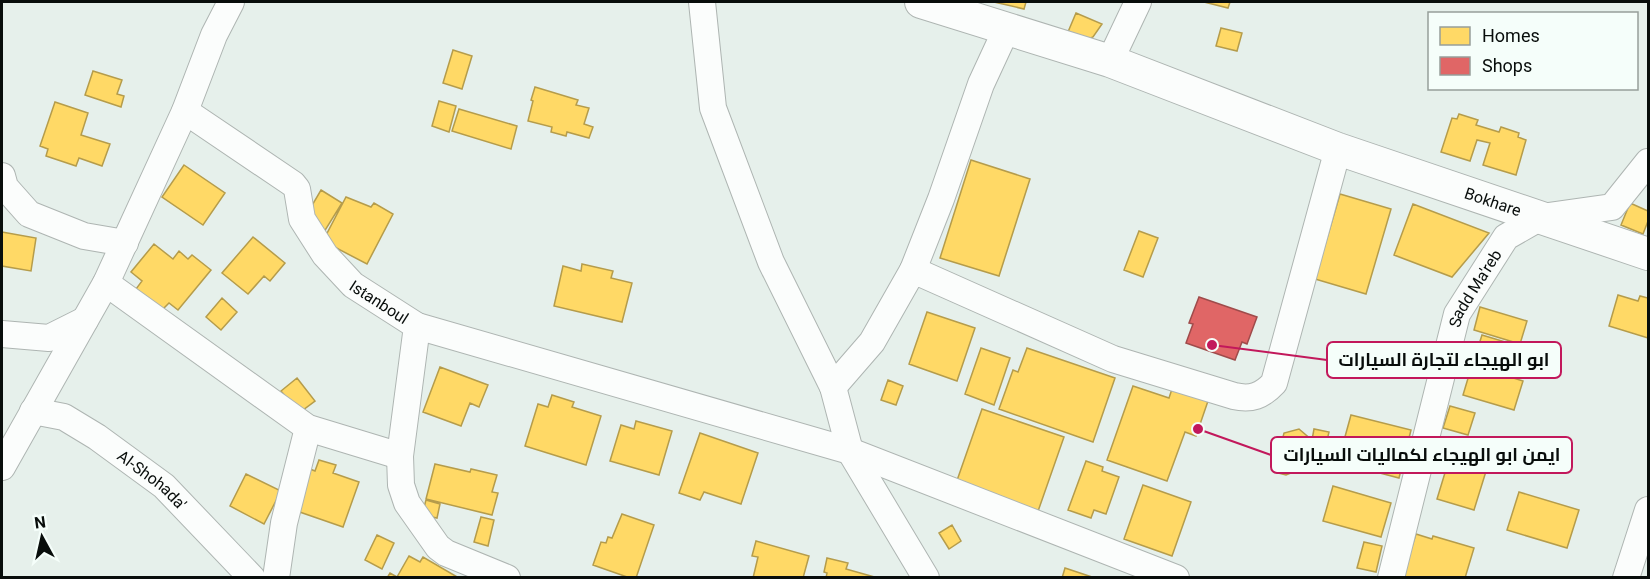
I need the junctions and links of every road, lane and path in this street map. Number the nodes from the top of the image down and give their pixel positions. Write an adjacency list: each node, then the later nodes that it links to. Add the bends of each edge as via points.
1 (231, 2): 7 (street)
2 (702, 2): 19 (street, via 713,108 771,262)
3 (921, 2): 5 (street, Bokhare)
4 (1138, 2): 6 (street)
5 (1006, 30): 6 (street, Bokhare); 14 (street, via 981,84)
6 (1110, 61): 8 (street, Bokhare)
7 (185, 111): 12 (street); 17 (street, Istanboul, via 292,183 297,189 302,219 325,255 353,285)
8 (1338, 149): 11 (street, Bokhare); 14 (street, via 1274,383 1256,397 1233,396 1113,359)
9 (1648, 162): 11 (street, Sadd Ma'reb, via 1612,207)
10 (2, 176): 12 (street, via 5,187 29,214 84,236)
11 (1541, 217): 13 (street, Bokhare); 31 (street, Sadd Ma'reb, via 1506,237 1457,314)
12 (125, 243): 15 (street)
13 (1648, 254)
14 (913, 270): 19 (street, via 872,342)
15 (106, 283): 16 (street); 21 (street)
16 (85, 320): 18 (street, via 49,338); 20 (street)
17 (417, 326): 22 (street); 23 (street, Istanboul)
18 (2, 334)
19 (833, 387): 22 (street)
20 (33, 411): 24 (street); 26 (street, Al-Shohada', via 64,417 170,490)
21 (308, 428): 23 (street); 27 (street, via 284,523)
22 (850, 451): 29 (street); 30 (street)
23 (399, 456): 28 (street, Istanboul, via 407,503 438,547)
24 (2, 467)
25 (1648, 510): 32 (street)
26 (252, 578)
27 (276, 578)
28 (507, 578)
29 (926, 578)
30 (1176, 578)
31 (1391, 578)
32 (1626, 578)

